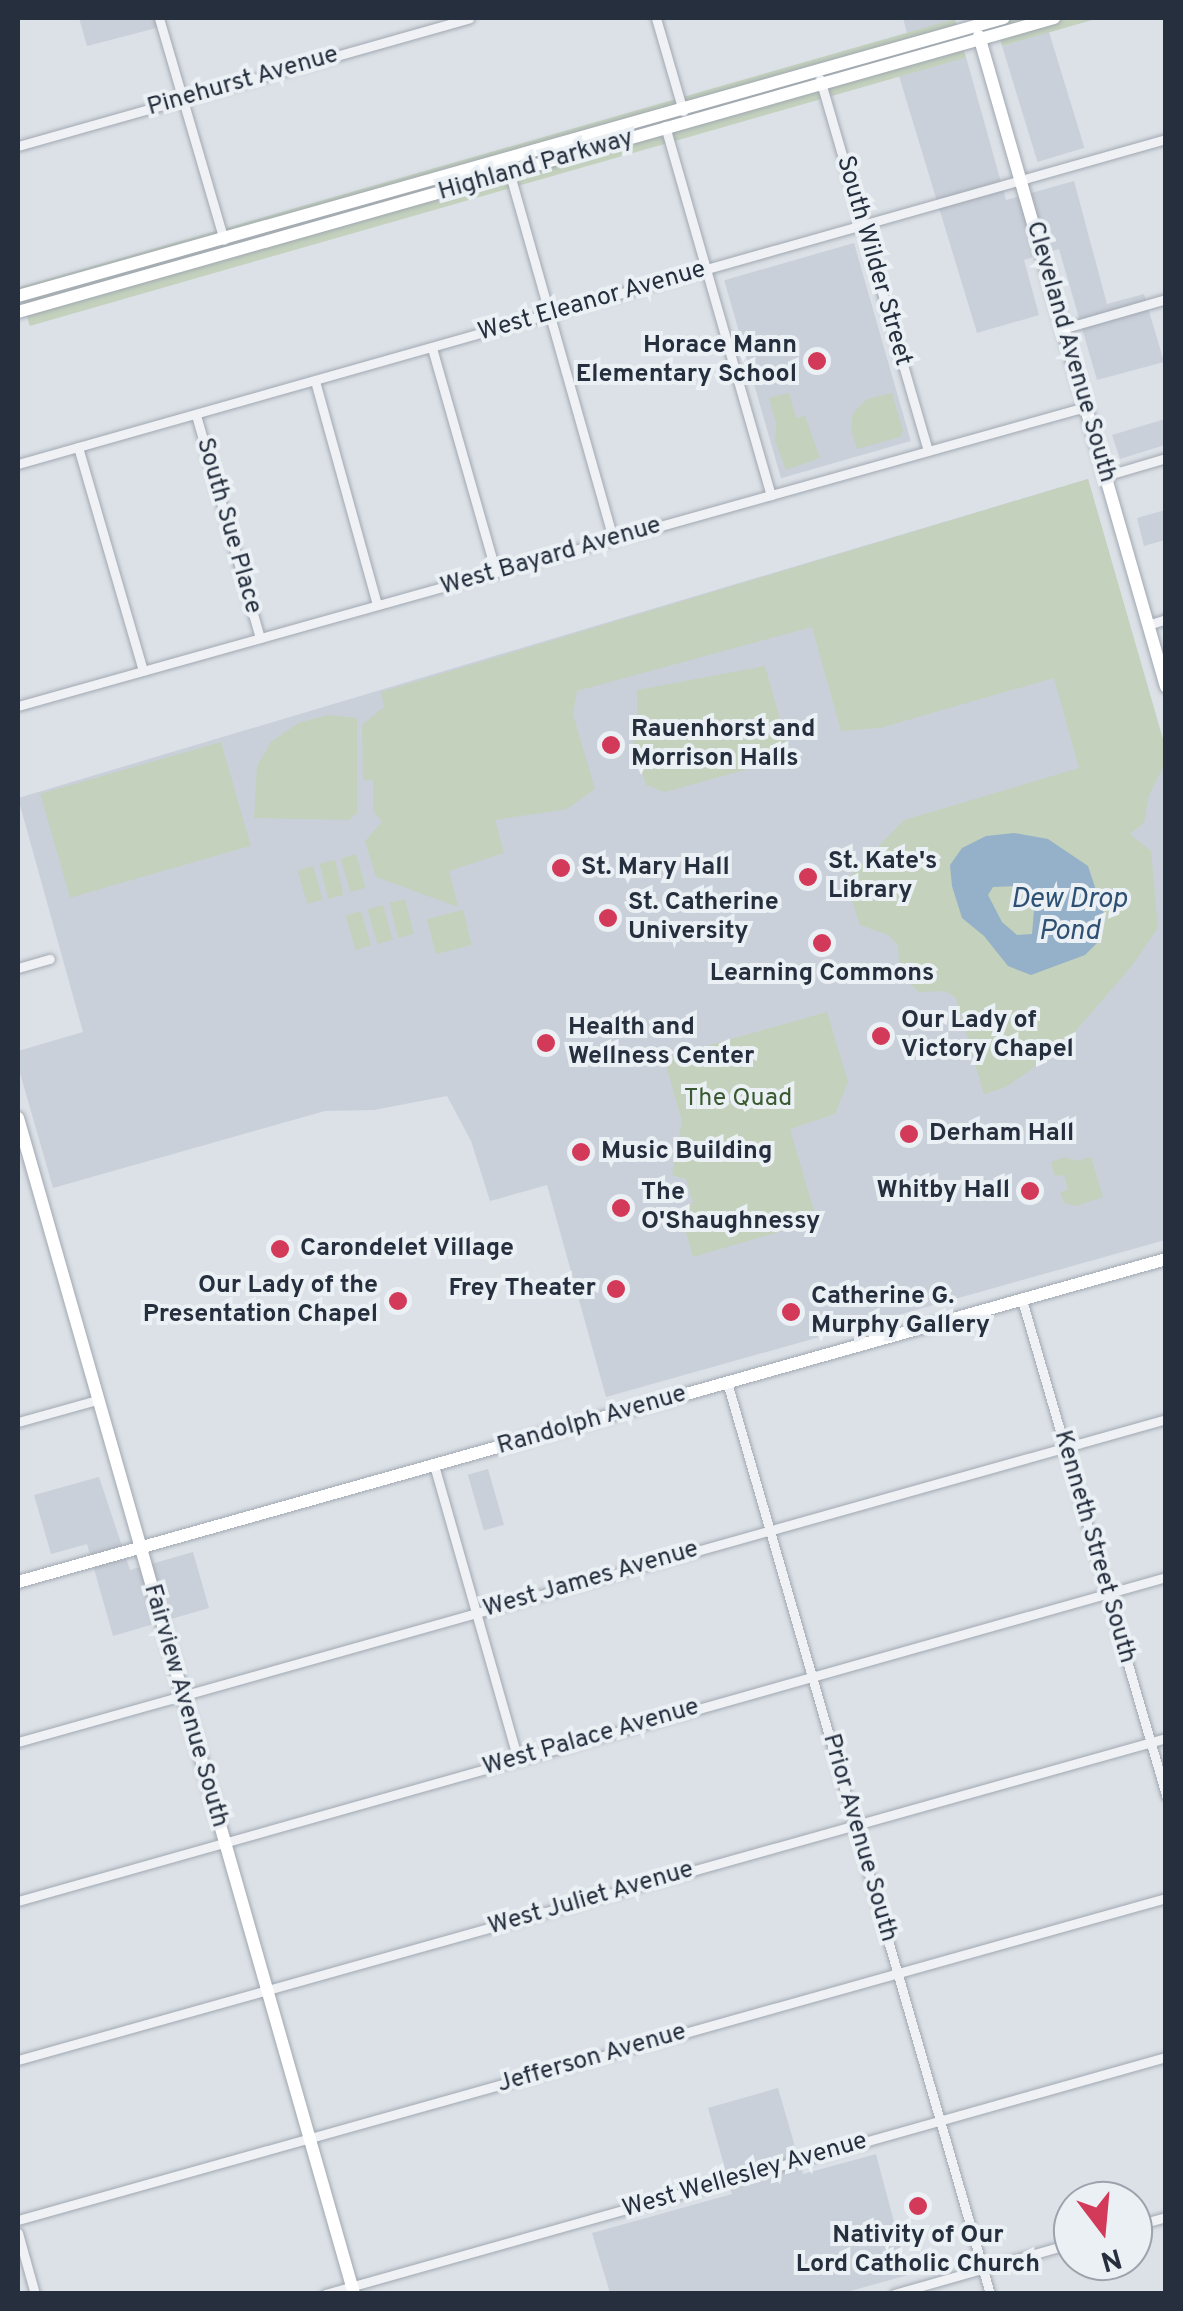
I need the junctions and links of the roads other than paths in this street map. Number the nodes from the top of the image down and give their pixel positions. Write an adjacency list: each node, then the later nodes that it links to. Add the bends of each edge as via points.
1 (159, 18): 9 (street)
2 (469, 18): 9 (street, Pinehurst Avenue)
3 (656, 18): 10 (street)
4 (1004, 18): 6 (street, Highland Parkway)
5 (1054, 18): 7 (street, Highland Parkway)
6 (975, 21): 7 (street, Cleveland Avenue South); 8 (street, Highland Parkway)
7 (980, 40): 8 (street, Highland Parkway); 18 (street, Cleveland Avenue South)
8 (820, 78): 10 (street, Highland Parkway); 12 (street, Highland Parkway); 19 (street, South Wilder Street)
9 (183, 100): 15 (street, Pinehurst Avenue); 20 (street)
10 (682, 108): 11 (street, Highland Parkway); 12 (street)
11 (662, 114): 13 (street); 16 (street, Highland Parkway)
12 (686, 123): 13 (street, Highland Parkway)
13 (666, 129): 17 (street, Highland Parkway); 21 (street)
14 (1166, 139): 18 (street, West Eleanor Avenue)
15 (18, 146)
16 (505, 158): 17 (street); 20 (street, Highland Parkway)
17 (510, 173): 20 (street, Highland Parkway); 25 (street)
18 (1021, 181): 19 (street, West Eleanor Avenue); 26 (street, Cleveland Avenue South)
19 (862, 225): 21 (street, West Eleanor Avenue); 32 (street, South Wilder Street)
20 (226, 245): 22 (street, Highland Parkway); 24 (street, Highland Parkway)
21 (706, 269): 25 (street, West Eleanor Avenue); 36 (street)
22 (18, 296)
23 (1166, 299): 26 (street)
24 (18, 312)
25 (550, 314): 27 (street, West Eleanor Avenue); 37 (street)
26 (1062, 329): 29 (street, Cleveland Avenue South)
27 (432, 348): 28 (street, West Eleanor Avenue); 38 (street)
28 (315, 381): 30 (street, West Eleanor Avenue); 39 (street)
29 (1085, 407): 32 (street, West Bayard Avenue); 35 (street, Cleveland Avenue South)
30 (196, 415): 31 (street, West Eleanor Avenue); 42 (street, South Sue Place)
31 (78, 447): 34 (street, West Eleanor Avenue); 43 (street)
32 (928, 451): 36 (street, West Bayard Avenue)
33 (1166, 458): 35 (street)
34 (18, 464)
35 (1105, 476): 41 (street, Cleveland Avenue South)
36 (772, 495): 37 (street, West Bayard Avenue)
37 (614, 539): 38 (street, West Bayard Avenue)
38 (496, 572): 39 (street, West Bayard Avenue)
39 (377, 606): 42 (street, West Bayard Avenue)
40 (1166, 620): 41 (street)
41 (1148, 625): 44 (street, Cleveland Avenue South)
42 (260, 638): 43 (street, West Bayard Avenue)
43 (142, 671): 45 (street, West Bayard Avenue)
44 (1166, 687)
45 (18, 706)
46 (50, 958): 47 (street)
47 (18, 968)
48 (18, 1118): 52 (street, Fairview Avenue South)
49 (1166, 1259): 50 (street, Randolph Avenue)
50 (1022, 1300): 51 (street, Randolph Avenue); 55 (street, Kenneth Street South)
51 (728, 1382): 56 (street, Randolph Avenue); 57 (street, Prior Avenue South)
52 (97, 1400): 54 (street); 58 (street, Fairview Avenue South)
53 (1166, 1419): 55 (street, West James Avenue)
54 (18, 1422)
55 (1065, 1448): 57 (street, West James Avenue); 61 (street, Kenneth Street South)
56 (434, 1465): 58 (street, Randolph Avenue); 62 (street)
57 (770, 1530): 62 (street, West James Avenue); 63 (street, Prior Avenue South)
58 (140, 1548): 60 (street, Randolph Avenue); 64 (street, Fairview Avenue South)
59 (1166, 1577): 61 (street, West Palace Avenue)
60 (18, 1582)
61 (1107, 1593): 63 (street, West Palace Avenue); 67 (street, Kenneth Street South)
62 (476, 1612): 64 (street, West James Avenue); 68 (street)
63 (812, 1676): 68 (street, West Palace Avenue); 70 (street, Prior Avenue South)
64 (182, 1695): 66 (street, West James Avenue); 71 (street, Fairview Avenue South)
65 (1166, 1738): 67 (street, West Juliet Avenue)
66 (18, 1742)
67 (1150, 1743): 69 (street, Kenneth Street South); 70 (street, West Juliet Avenue)
68 (518, 1759): 71 (street, West Palace Avenue)
69 (1166, 1795)
70 (855, 1826): 74 (street, Prior Avenue South); 75 (street, West Juliet Avenue)
71 (224, 1842): 73 (street, West Palace Avenue); 75 (street, Fairview Avenue South)
72 (1166, 1898): 74 (street, Jefferson Avenue)
73 (18, 1901)
74 (899, 1972): 78 (street, Prior Avenue South); 79 (street, Jefferson Avenue)
75 (267, 1990): 77 (street, West Juliet Avenue); 79 (street, Fairview Avenue South)
76 (1166, 2057): 78 (street, West Wellesley Avenue)
77 (18, 2060)
78 (940, 2120): 83 (street, Prior Avenue South); 84 (street, West Wellesley Avenue)
79 (310, 2138): 80 (street, Jefferson Avenue); 84 (street, Fairview Avenue South)
80 (18, 2220)
81 (18, 2233): 85 (street)
82 (1053, 2248): 83 (street)
83 (982, 2268): 87 (street); 88 (street, Prior Avenue South)
84 (353, 2290): 86 (street, West Wellesley Avenue)
85 (35, 2294)
86 (325, 2294)
87 (894, 2294)
88 (990, 2294)

